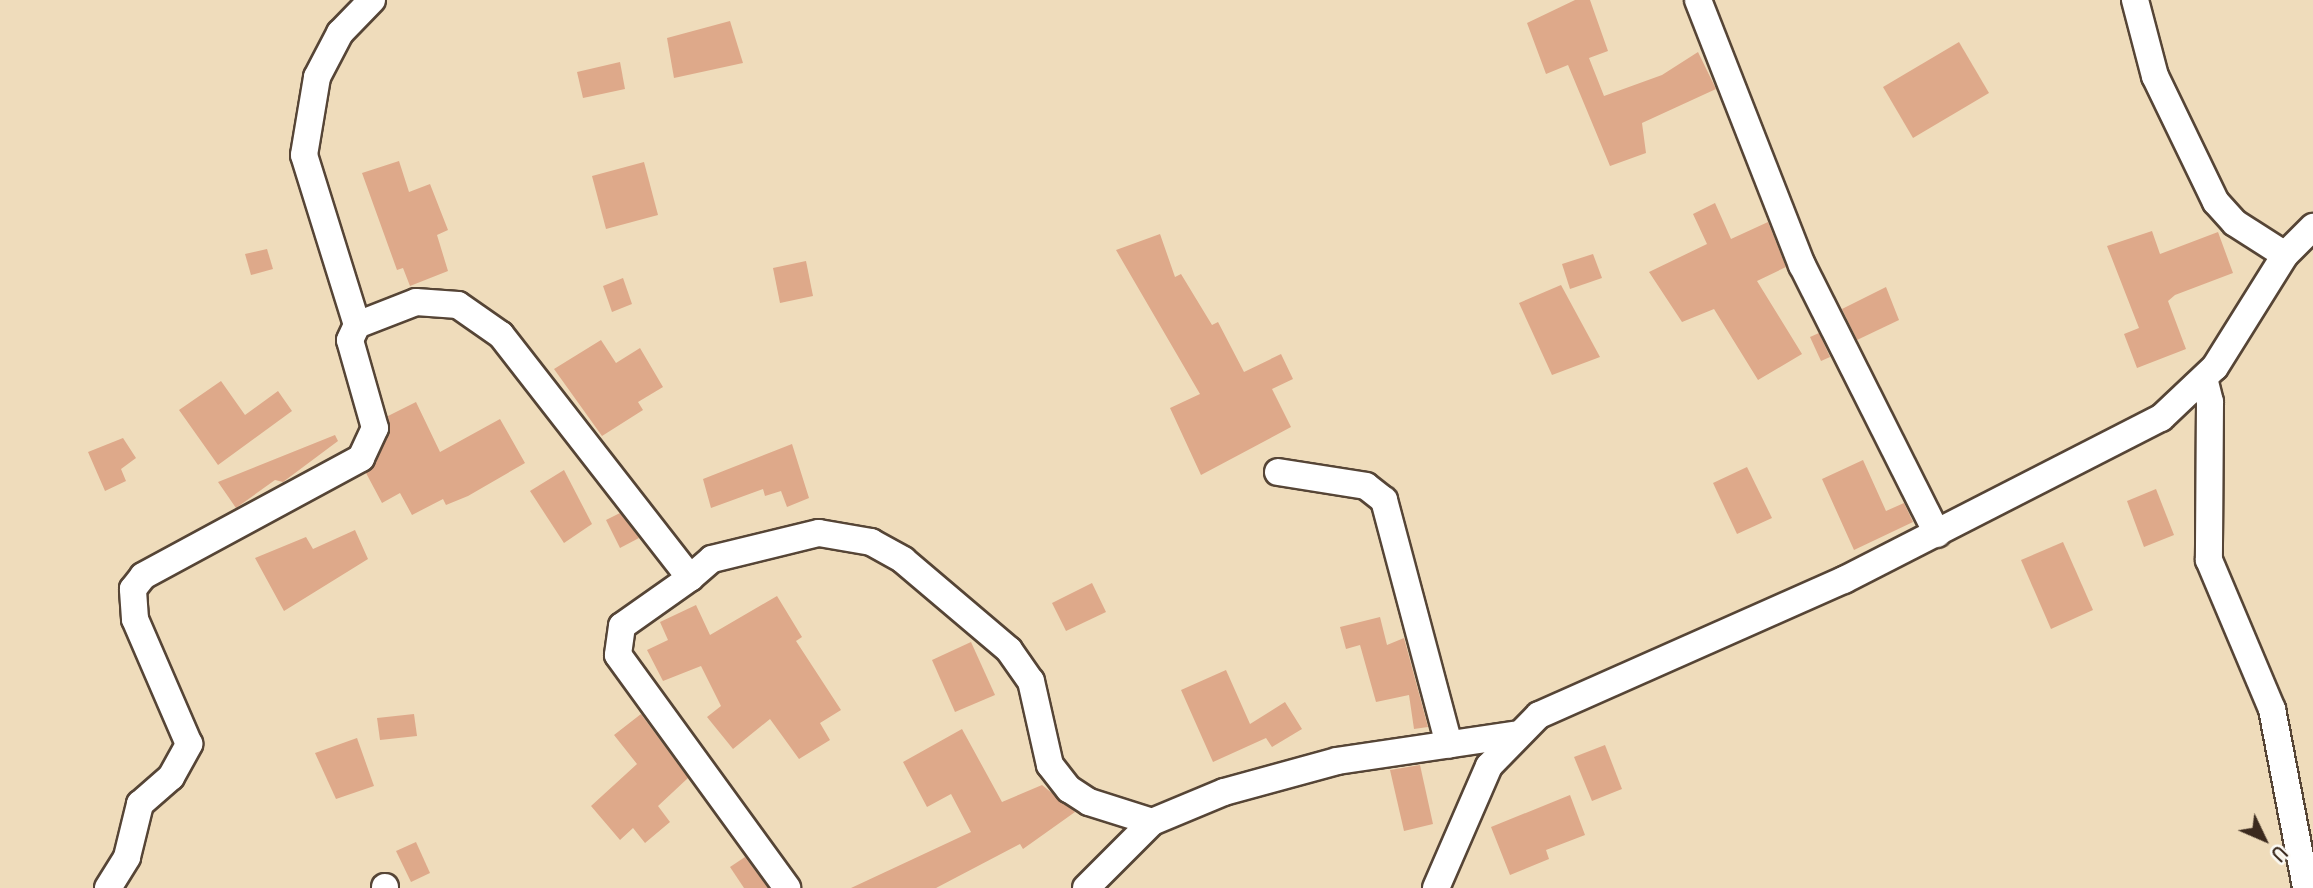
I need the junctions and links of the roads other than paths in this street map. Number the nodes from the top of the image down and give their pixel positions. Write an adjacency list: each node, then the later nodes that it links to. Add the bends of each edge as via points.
1 (372, 0): 6 (street, via 340,33 317,77 304,155)
2 (1698, 0): 9 (street, via 1802,265)
3 (2135, 0): 5 (street, via 2155,76 2216,202 2235,223)
4 (2313, 227): 5 (street)
5 (2285, 255): 7 (street)
6 (357, 325): 10 (street, via 416,302 470,310 501,335); 14 (street, via 349,340 375,428 361,458 143,576 133,590 135,619 189,744 171,777 140,804 127,857)
7 (2204, 379): 9 (street, via 2161,418); 18 (street, via 2210,402 2209,560 2272,709)
8 (1278, 472): 12 (street, via 1366,486 1384,500)
9 (1937, 534): 11 (street, via 1577,696)
10 (690, 578): 13 (street, via 712,559 757,545 819,533 871,542 904,560 1009,650 1031,681 1050,765 1069,789 1089,802); 15 (street, via 622,626 618,655)
11 (1514, 735): 12 (street); 17 (street, via 1489,766)
12 (1449, 745): 13 (street, via 1337,761 1224,792)
13 (1152, 822): 16 (street)
14 (108, 888)
15 (787, 888)
16 (1086, 888)
17 (1436, 888)
18 (2306, 888)

